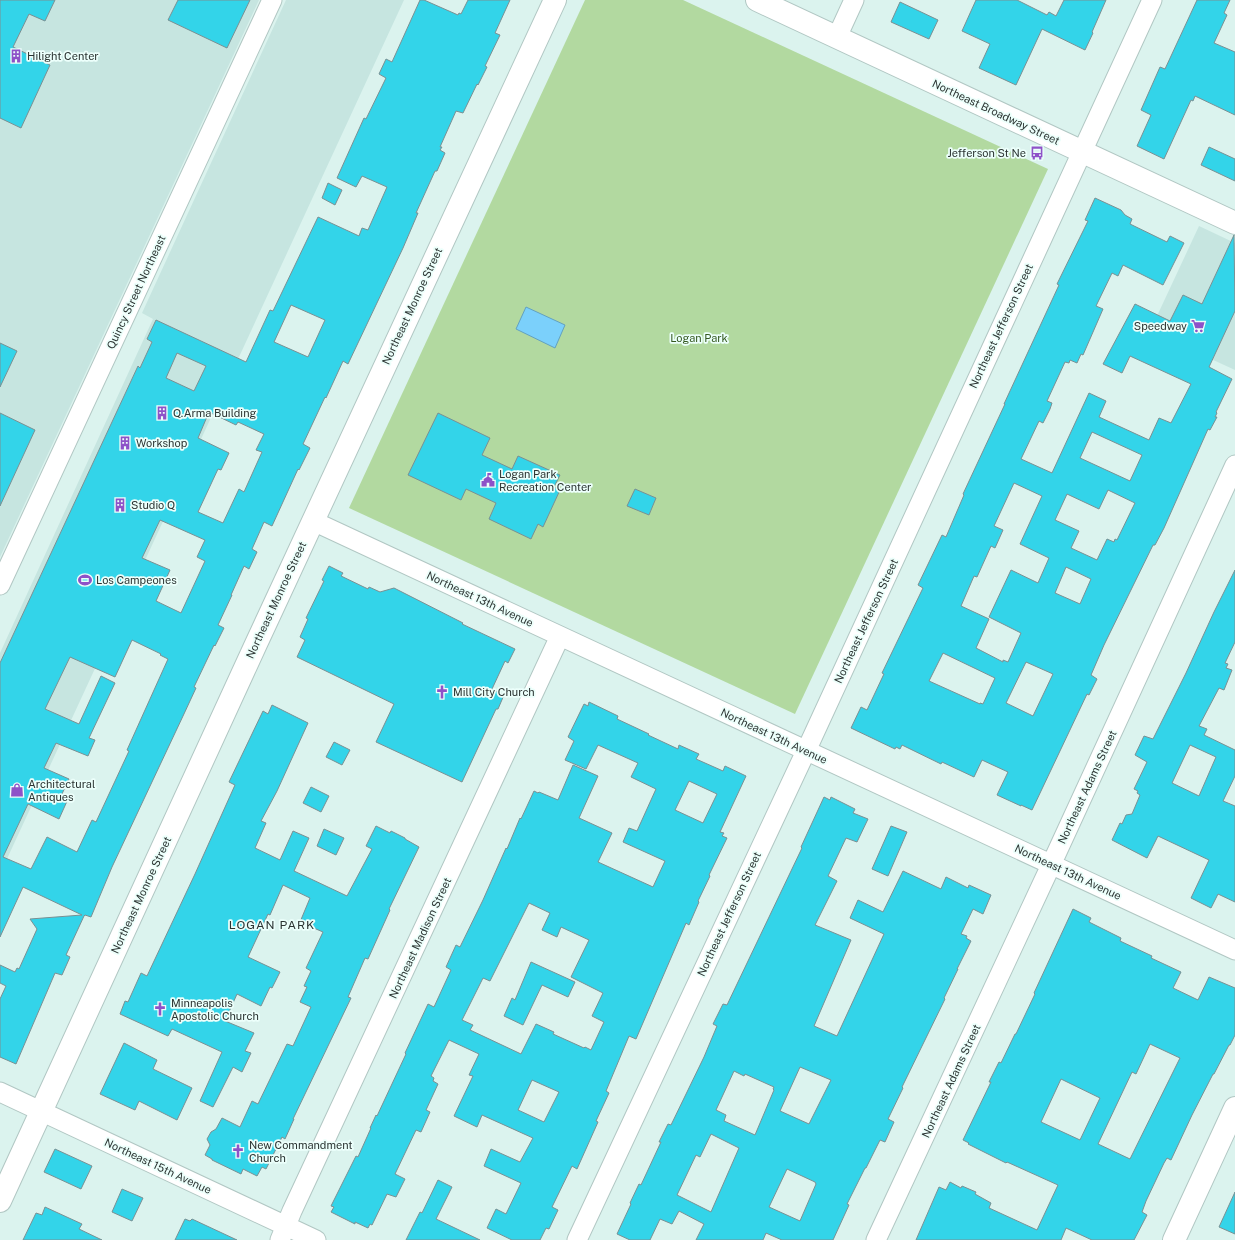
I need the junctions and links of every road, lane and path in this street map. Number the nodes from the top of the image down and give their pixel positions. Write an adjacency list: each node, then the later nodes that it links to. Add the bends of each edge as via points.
1 (272, 0): 11 (street, Quincy Street Northeast)
2 (555, 0): 10 (street, Northeast Monroe Street)
3 (757, 0): 6 (street, Northeast Broadway Street)
4 (854, 0): 6 (street)
5 (1152, 0): 7 (street, Northeast Jefferson Street)
6 (836, 37): 7 (street, Northeast Broadway Street)
7 (1082, 152): 8 (street, Northeast Broadway Street); 13 (street, Northeast Jefferson Street)
8 (1235, 223)
9 (1235, 465): 14 (street, Northeast Adams Street)
10 (313, 521): 12 (street, Northeast 13th Avenue); 18 (street, Northeast Monroe Street)
11 (0, 584)
12 (560, 636): 13 (street, Northeast 13th Avenue); 20 (street, Northeast Madison Street)
13 (806, 750): 14 (street, Northeast 13th Avenue); 22 (street, Northeast Jefferson Street)
14 (1051, 865): 15 (street, Northeast 13th Avenue); 23 (street, Northeast Adams Street)
15 (1235, 950)
16 (0, 1092): 18 (street, Northeast 15th Avenue)
17 (1235, 1108): 24 (street)
18 (42, 1111): 19 (street, Northeast Monroe Street); 20 (street, Northeast 15th Avenue)
19 (0, 1202)
20 (283, 1233): 21 (street, Northeast 15th Avenue)
21 (316, 1240)
22 (577, 1240)
23 (876, 1240)
24 (1174, 1240)

